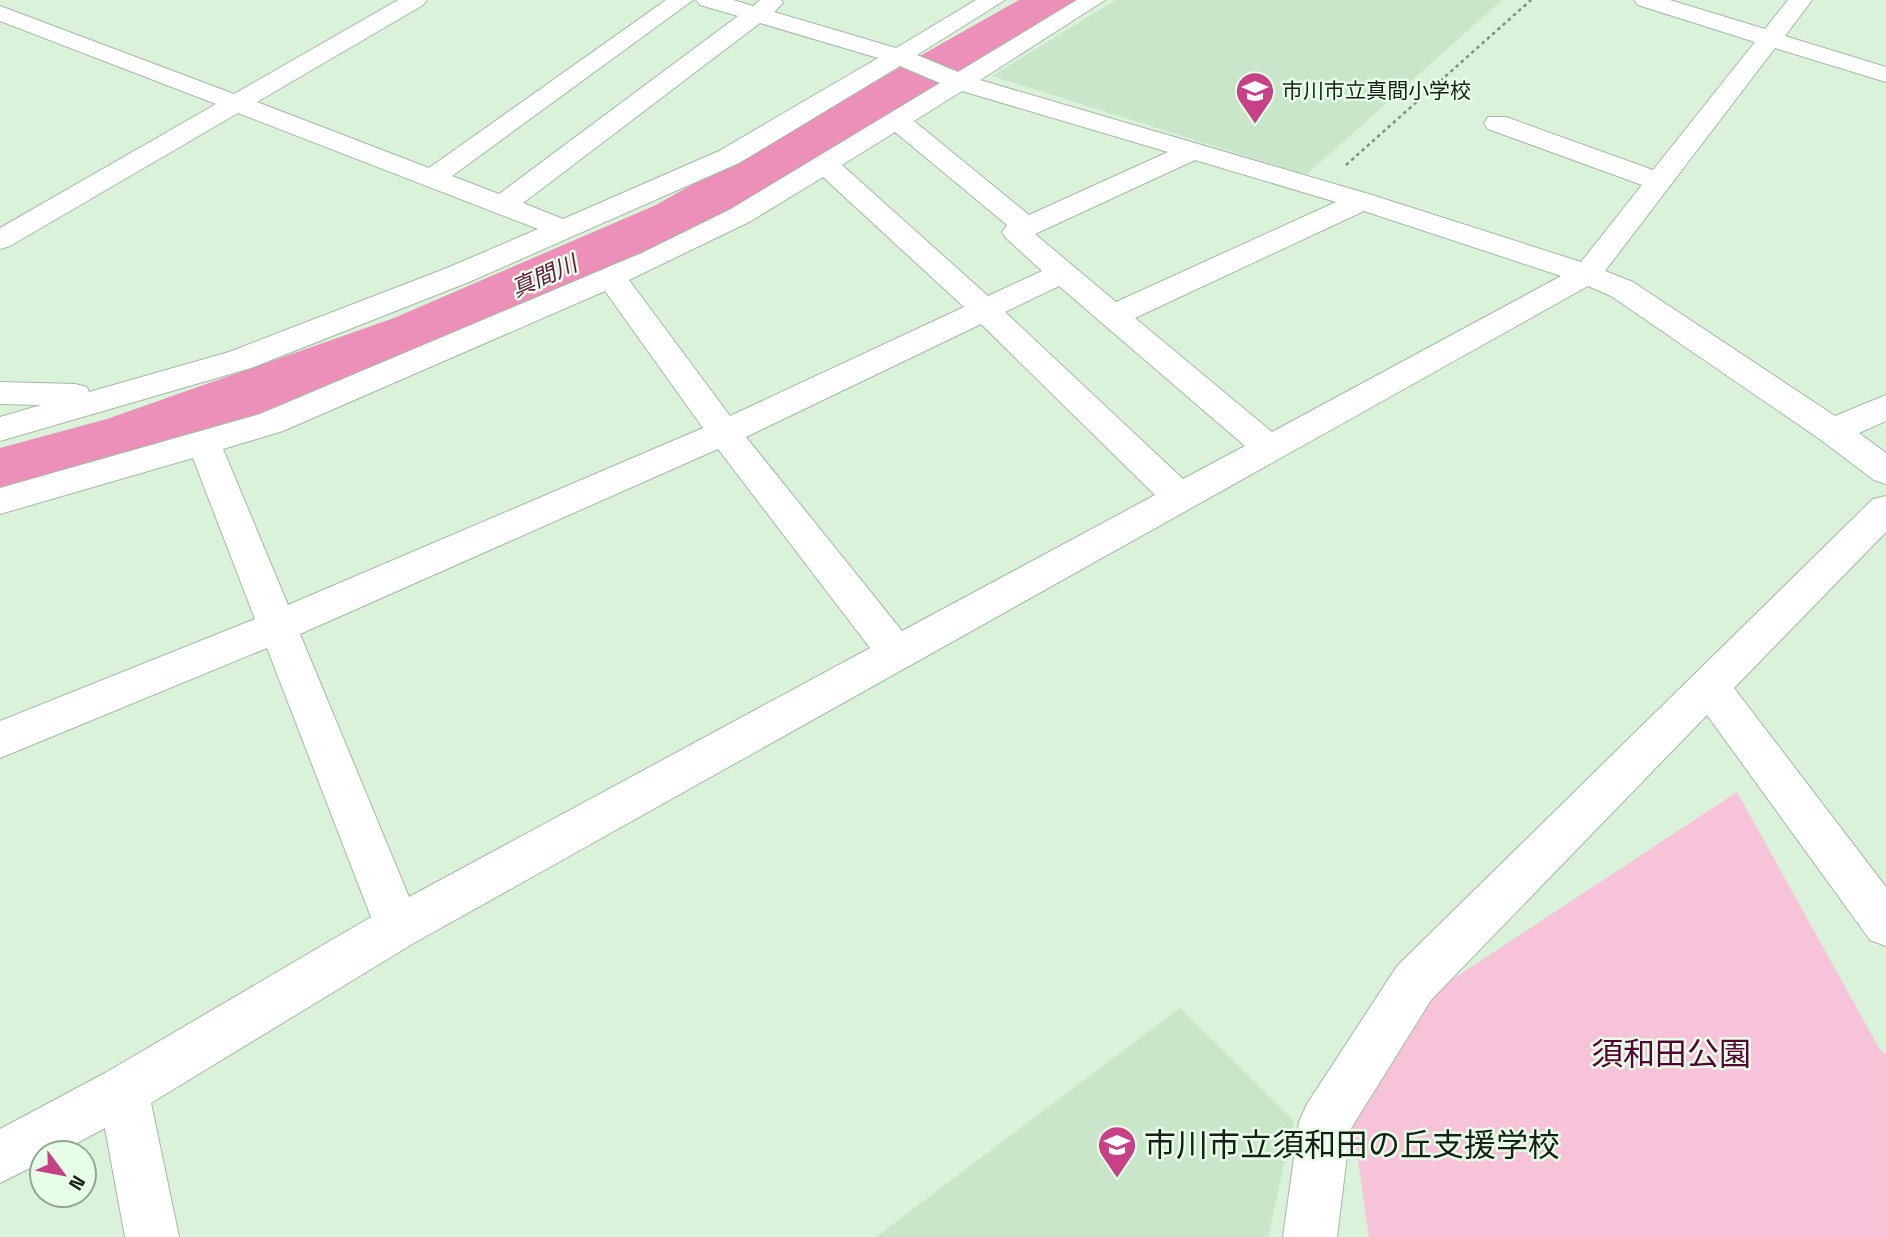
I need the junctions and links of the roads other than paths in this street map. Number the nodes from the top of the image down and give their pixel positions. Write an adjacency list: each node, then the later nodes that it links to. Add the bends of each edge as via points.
1 (415, 0): 14 (street)
2 (681, 0): 19 (street)
3 (708, 0): 8 (street)
4 (993, 0): 11 (street)
5 (1093, 0): 13 (street)
6 (1646, 0): 10 (street)
7 (1800, 0): 10 (street)
8 (765, 7): 11 (street); 22 (street)
9 (0, 13): 14 (street)
10 (1770, 39): 12 (street); 20 (street)
11 (895, 55): 13 (street); 24 (street, via 729,157)
12 (1886, 75)
13 (960, 82): 15 (street); 17 (street)
14 (236, 102): 19 (street); 25 (street)
15 (897, 120): 18 (street); 23 (street)
16 (1497, 123): 20 (street)
17 (1192, 151): 21 (street); 23 (street)
18 (825, 164): 28 (street, via 741,215); 29 (street)
19 (432, 178): 22 (street)
20 (1659, 182): 27 (street)
21 (1362, 201): 27 (street); 30 (street)
22 (503, 205): 24 (street)
23 (1025, 226): 26 (street, via 1016,232)
24 (564, 229): 32 (street, via 240,360)
25 (0, 240)
26 (1062, 273): 29 (street); 30 (street)
27 (1587, 274): 35 (street, via 1622,289); 38 (street)
28 (610, 277): 36 (street); 37 (street, via 271,423)
29 (983, 308): 36 (street); 40 (street)
30 (1114, 316): 38 (street)
31 (0, 393): 32 (street)
32 (113, 396): 34 (street)
33 (1886, 407): 35 (street)
34 (0, 429)
35 (1833, 430): 39 (street)
36 (724, 432): 43 (street); 44 (street)
37 (204, 443): 41 (street); 43 (street)
38 (1269, 448): 40 (street)
39 (1886, 471)
40 (1180, 498): 44 (street)
41 (0, 501)
42 (1886, 509): 45 (street)
43 (277, 627): 46 (street); 48 (street)
44 (898, 654): 48 (street)
45 (1709, 685): 47 (street); 52 (street, via 1414,983 1325,1122)
46 (0, 740)
47 (1886, 924)
48 (398, 928): 49 (street)
49 (123, 1091): 50 (street); 51 (street)
50 (0, 1157)
51 (152, 1237)
52 (1310, 1237)

